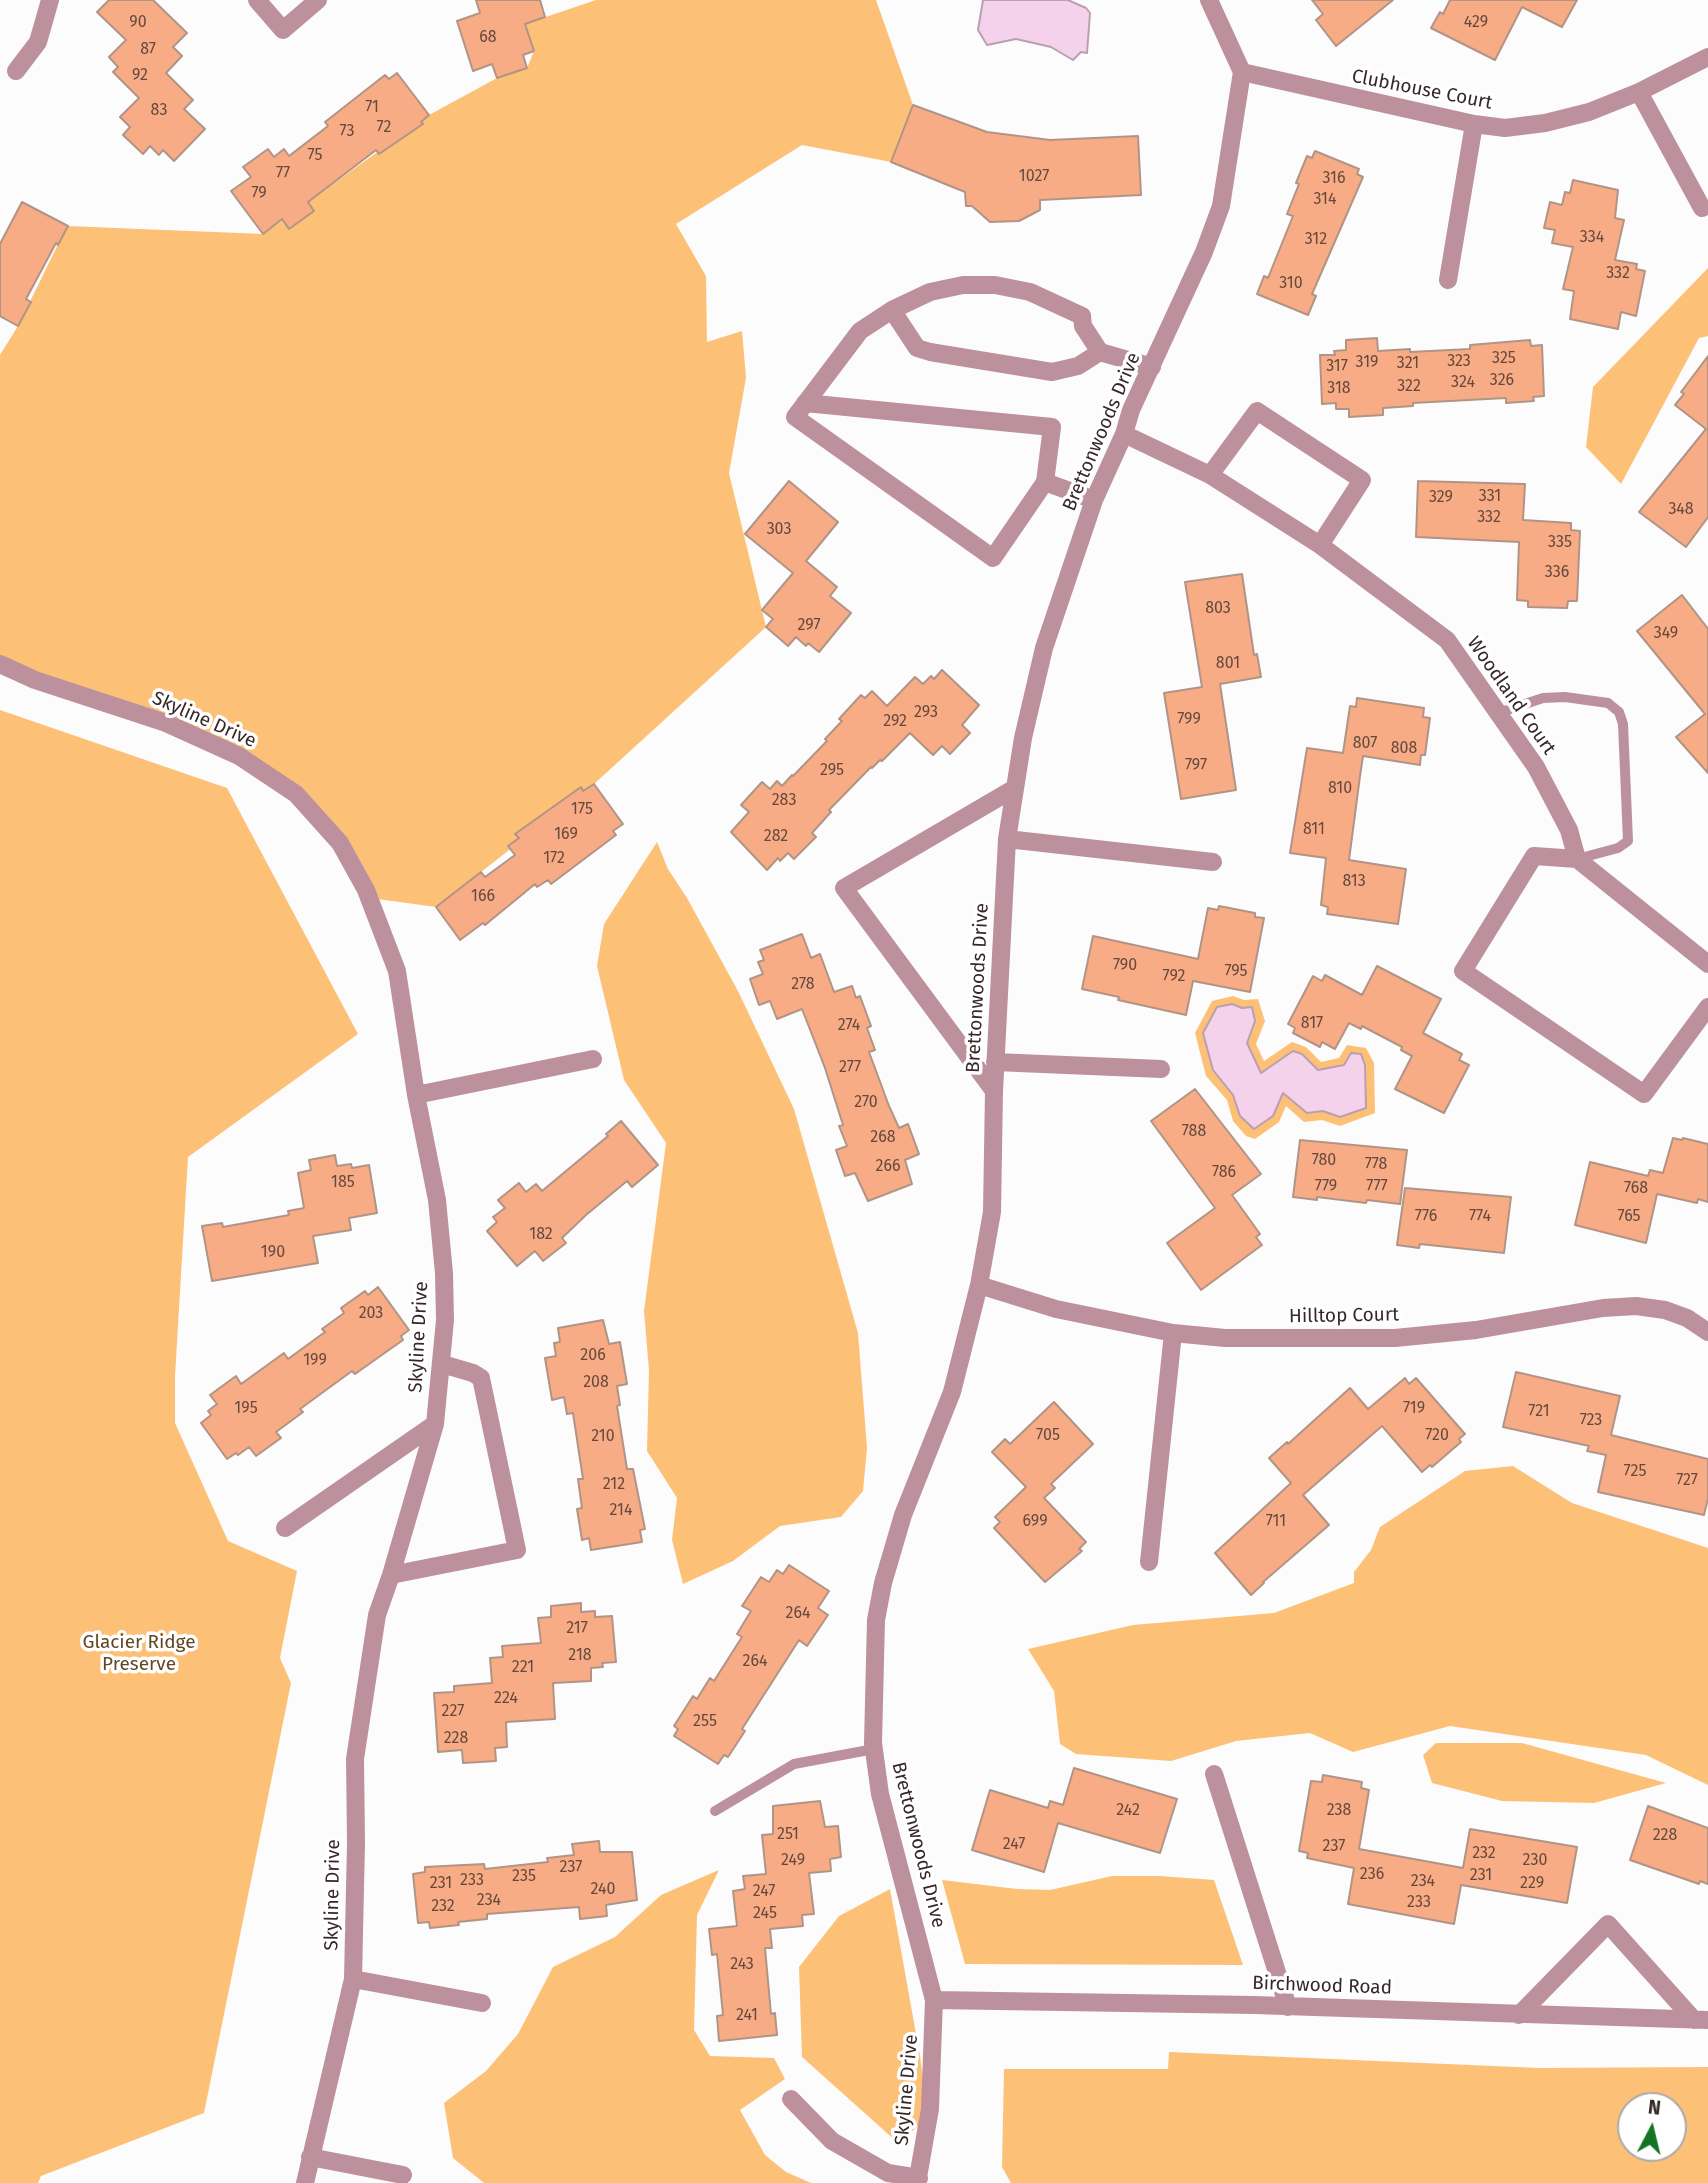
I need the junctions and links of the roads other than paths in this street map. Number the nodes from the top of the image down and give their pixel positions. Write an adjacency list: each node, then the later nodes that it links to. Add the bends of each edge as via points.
1 (50, 0): 6 (street, via 38,42)
2 (257, 0): 3 (street, via 283,30)
3 (318, 0)
4 (1209, 0): 7 (street)
5 (1708, 57): 8 (street, Clubhouse Court)
6 (16, 71)
7 (1242, 72): 9 (street, Clubhouse Court); 14 (street, Brettonwoods Drive, via 1221,206)
8 (1639, 92): 9 (street, Clubhouse Court, via 1589,112 1545,122 1505,128); 10 (street)
9 (1474, 124): 11 (street)
10 (1702, 208)
11 (1448, 280)
12 (892, 310): 13 (street, via 916,348 930,352 1052,372 1078,366); 13 (street, via 930,292 963,285 1030,292 1082,316 1083,326); 15 (street, via 860,331)
13 (1100, 352): 14 (street)
14 (1152, 367): 16 (street, Brettonwoods Drive)
15 (805, 403): 18 (street, via 1052,427); 18 (street, via 795,417 993,558)
16 (1124, 433): 17 (street, Woodland Court); 19 (street, Brettonwoods Drive)
17 (1210, 475): 20 (street, Woodland Court); 20 (street, via 1257,411 1362,480)
18 (1045, 482): 19 (street)
19 (1094, 500): 23 (street, Brettonwoods Drive, via 1044,648)
20 (1320, 545): 22 (street, Woodland Court, via 1447,640)
21 (0, 664): 33 (street, Skyline Drive, via 34,680 166,723 239,756 296,794 340,843 366,890 397,971)
22 (1498, 713): 25 (street, Woodland Court, via 1536,767 1569,830); 25 (lane, via 1543,698 1565,697 1608,703 1619,712 1628,842)
23 (1015, 788): 24 (street, Brettonwoods Drive); 32 (street, via 844,888)
24 (1007, 839): 26 (street); 30 (street, Brettonwoods Drive)
25 (1577, 859): 27 (street); 28 (street, via 1534,856 1463,971 1644,1094)
26 (1213, 862)
27 (1708, 964)
28 (1708, 1007)
29 (593, 1059): 33 (street)
30 (995, 1062): 31 (street); 32 (street, Brettonwoods Drive)
31 (1161, 1069)
32 (994, 1091): 34 (street, Brettonwoods Drive, via 992,1212)
33 (416, 1095): 37 (street, Skyline Drive, via 438,1212 445,1308)
34 (979, 1285): 36 (street, Hilltop Court, via 1056,1309); 42 (street, Brettonwoods Drive, via 952,1392 903,1516 883,1583 876,1620)
35 (1708, 1332): 36 (street, Hilltop Court, via 1665,1310 1636,1306 1395,1338 1225,1338)
36 (1173, 1333): 40 (street)
37 (442, 1364): 38 (street, Skyline Drive); 41 (street, via 481,1378 517,1550)
38 (435, 1424): 39 (street); 41 (street, Skyline Drive)
39 (285, 1528)
40 (1149, 1562)
41 (391, 1576): 45 (street, Skyline Drive, via 377,1615 355,1759)
42 (874, 1749): 44 (lane, via 794,1763); 46 (street, Brettonwoods Drive, via 880,1794)
43 (1214, 1774): 48 (street)
44 (715, 1811)
45 (353, 1979): 47 (street); 52 (street, Skyline Drive)
46 (934, 2000): 48 (street, Birchwood Road); 54 (street, Skyline Drive, via 930,2109)
47 (482, 2003)
48 (1288, 2007): 49 (street, Birchwood Road)
49 (1519, 2015): 50 (street, Birchwood Road); 50 (street, via 1608,1924)
50 (1701, 2020)
51 (791, 2099): 54 (street, via 832,2141 888,2173)
52 (310, 2157): 53 (street); 55 (street, Skyline Drive)
53 (403, 2175)
54 (918, 2181)
55 (305, 2183)

